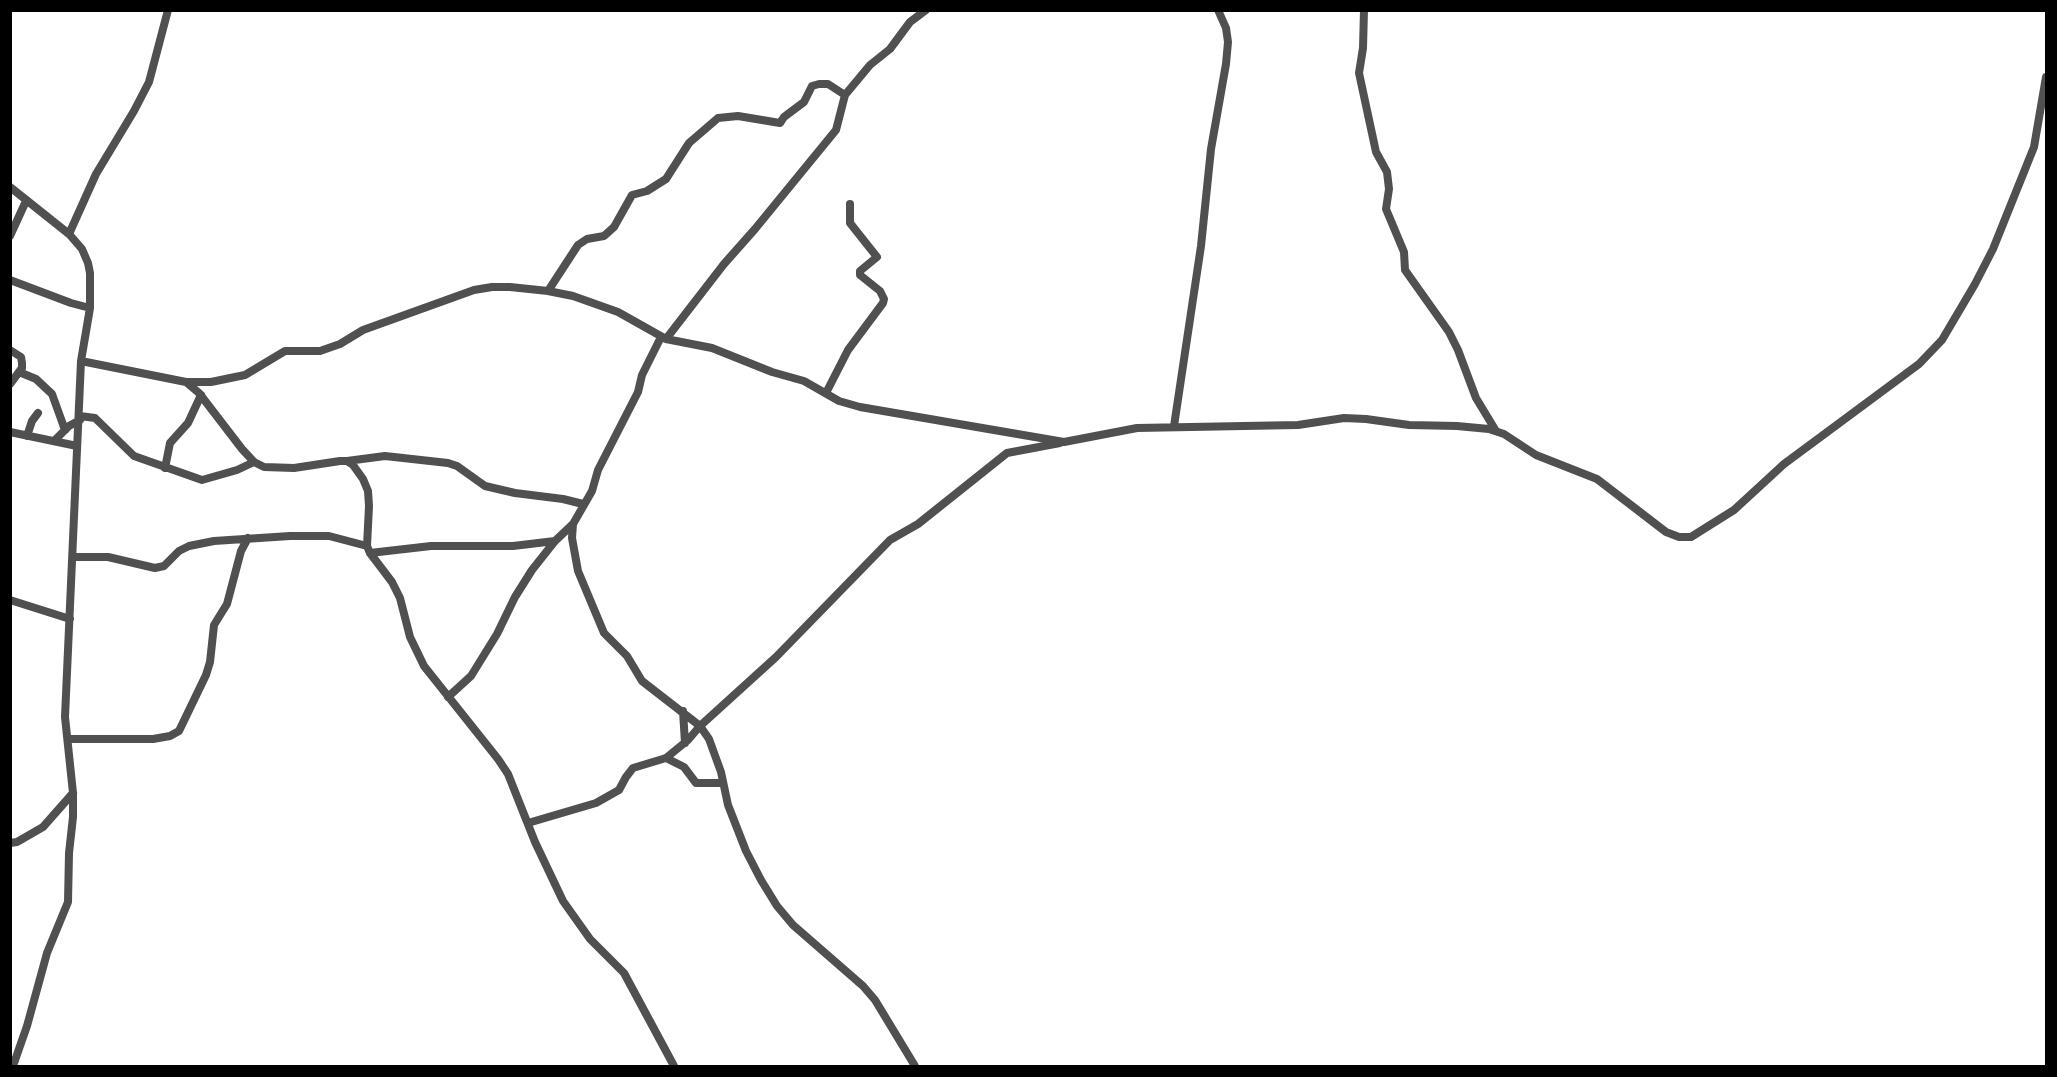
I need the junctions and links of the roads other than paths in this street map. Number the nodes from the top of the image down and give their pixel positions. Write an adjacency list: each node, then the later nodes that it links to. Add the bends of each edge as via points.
1 (168, 10): 10 (street, via 149,82 96,174)
2 (926, 10): 6 (street, via 910,22 890,50 870,65)
3 (1218, 10): 25 (street, via 1226,28 1226,64)
4 (1364, 10): 27 (street, via 1359,73 1377,152 1387,172 1386,209 1404,252 1405,270 1449,332 1476,398)
5 (2046, 77): 27 (street, via 2034,147 1993,249 1942,340 1719,521 1691,537 1666,532 1597,479 1536,455)
6 (845, 95): 13 (street, via 828,84 812,86 804,102 780,123 738,116 718,118 689,143 666,179 632,195 614,227 604,236 578,244); 15 (street, via 836,130)
7 (10, 187): 8 (street)
8 (26, 201): 10 (street); 11 (street)
9 (850, 204): 21 (street, via 850,223 877,257 860,275 880,291 884,303 848,350)
10 (69, 234): 14 (street, via 88,263)
11 (10, 236)
12 (10, 280): 14 (street)
13 (548, 291): 15 (street, via 618,312); 19 (street, via 510,287 474,290 363,330 320,351 285,351 245,375 212,382)
14 (90, 308): 17 (street)
15 (664, 338): 21 (street, via 712,348 804,381); 36 (street, via 642,375 638,392)
16 (10, 350): 18 (street, via 22,360)
17 (81, 361): 19 (street); 24 (street)
18 (19, 372): 20 (street); 26 (street, via 36,379 52,394)
19 (186, 382): 22 (street)
20 (10, 384)
21 (826, 393): 31 (street, via 860,407)
22 (201, 395): 34 (street); 35 (street, via 188,423 170,443)
23 (38, 413): 29 (street)
24 (80, 418): 26 (street); 32 (street); 35 (street, via 95,418 134,456)
25 (1174, 426): 27 (street, via 1298,425 1344,418); 31 (street, via 1137,428)
26 (64, 430): 30 (street)
27 (1496, 430)
28 (10, 432): 29 (street)
29 (27, 436): 30 (street)
30 (54, 441): 32 (street)
31 (1064, 442): 46 (street, via 1007,453 918,524 891,540 751,682)
32 (77, 446): 41 (street)
33 (348, 461): 34 (street, via 278,469); 36 (street, via 385,456 448,463 485,486); 40 (street, via 363,478 368,491)
34 (254, 462): 35 (street, via 207,480)
35 (165, 468)
36 (583, 504): 37 (street)
37 (573, 524): 39 (street); 45 (street, via 578,571 604,633 627,656 642,681)
38 (248, 538): 40 (street, via 330,536); 41 (street, via 189,546 159,568 108,557); 47 (street, via 227,604 214,625 206,675 179,731 153,739)
39 (555, 541): 40 (street); 44 (street, via 515,597 471,676)
40 (368, 550): 44 (street, via 400,598 410,637 424,666)
41 (73, 557): 43 (street)
42 (10, 600): 43 (street)
43 (70, 618): 47 (street, via 65,717)
44 (448, 697): 52 (street, via 503,767)
45 (683, 711): 46 (street); 48 (street)
46 (700, 726): 48 (street); 50 (street, via 709,739)
47 (68, 739): 51 (street)
48 (685, 743): 49 (street)
49 (666, 758): 50 (street, via 684,767 696,783); 52 (street, via 633,768 619,790 596,803)
50 (723, 783): 56 (street, via 748,855 777,906 793,925 863,986)
51 (73, 793): 53 (street, via 44,827); 54 (street, via 68,902 50,946)
52 (528, 823): 55 (street, via 563,901 590,939 624,973)
53 (10, 843)
54 (13, 1066)
55 (674, 1066)
56 (915, 1066)

